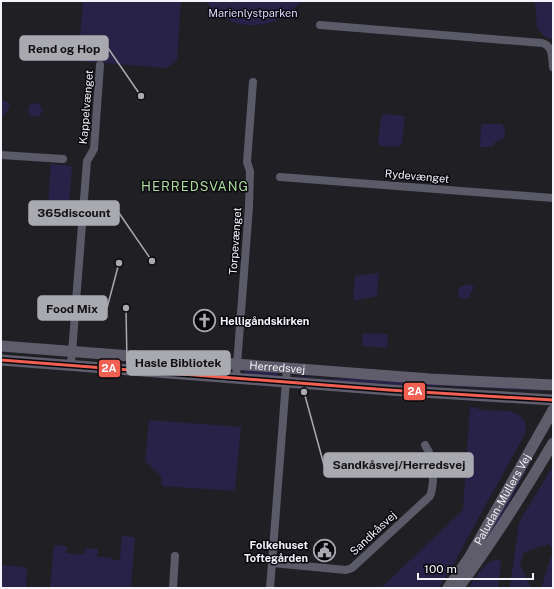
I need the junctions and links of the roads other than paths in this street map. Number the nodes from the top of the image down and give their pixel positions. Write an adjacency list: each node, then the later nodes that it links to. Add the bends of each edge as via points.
1 (320, 25): 3 (street, via 542,43 550,49)
2 (100, 64): 10 (street, Kappelvænget, via 94,149 87,161)
3 (553, 67)
4 (253, 82): 12 (street, Torpevænget, via 247,162 250,171 249,207)
5 (1, 155): 6 (street)
6 (63, 159)
7 (280, 177): 8 (street, Rydevænget)
8 (553, 198)
9 (1, 346): 10 (street, Herredsvej)
10 (72, 352): 12 (street, Herredsvej); 13 (street, Kappelvænget)
11 (1, 360): 13 (street, Herredsvej)
12 (237, 364): 14 (street, Herredsvej); 15 (street, Torpevænget)
13 (71, 365): 15 (street, Herredsvej)
14 (287, 368): 16 (street); 17 (street, Herredsvej)
15 (236, 378): 16 (street, Herredsvej)
16 (286, 382): 18 (street, Herredsvej); 23 (street)
17 (553, 385)
18 (553, 400)
19 (553, 410): 26 (street, Paludan-Müllers Vej, via 469,558)
20 (553, 443): 27 (street, Paludan-Müllers Vej, via 485,551)
21 (425, 445): 23 (street, Sandkåsvej, via 431,456 433,471 428,498 352,568 346,570)
22 (175, 556): 24 (street)
23 (272, 563): 25 (street)
24 (173, 588)
25 (270, 588)
26 (448, 588)
27 (458, 588)

